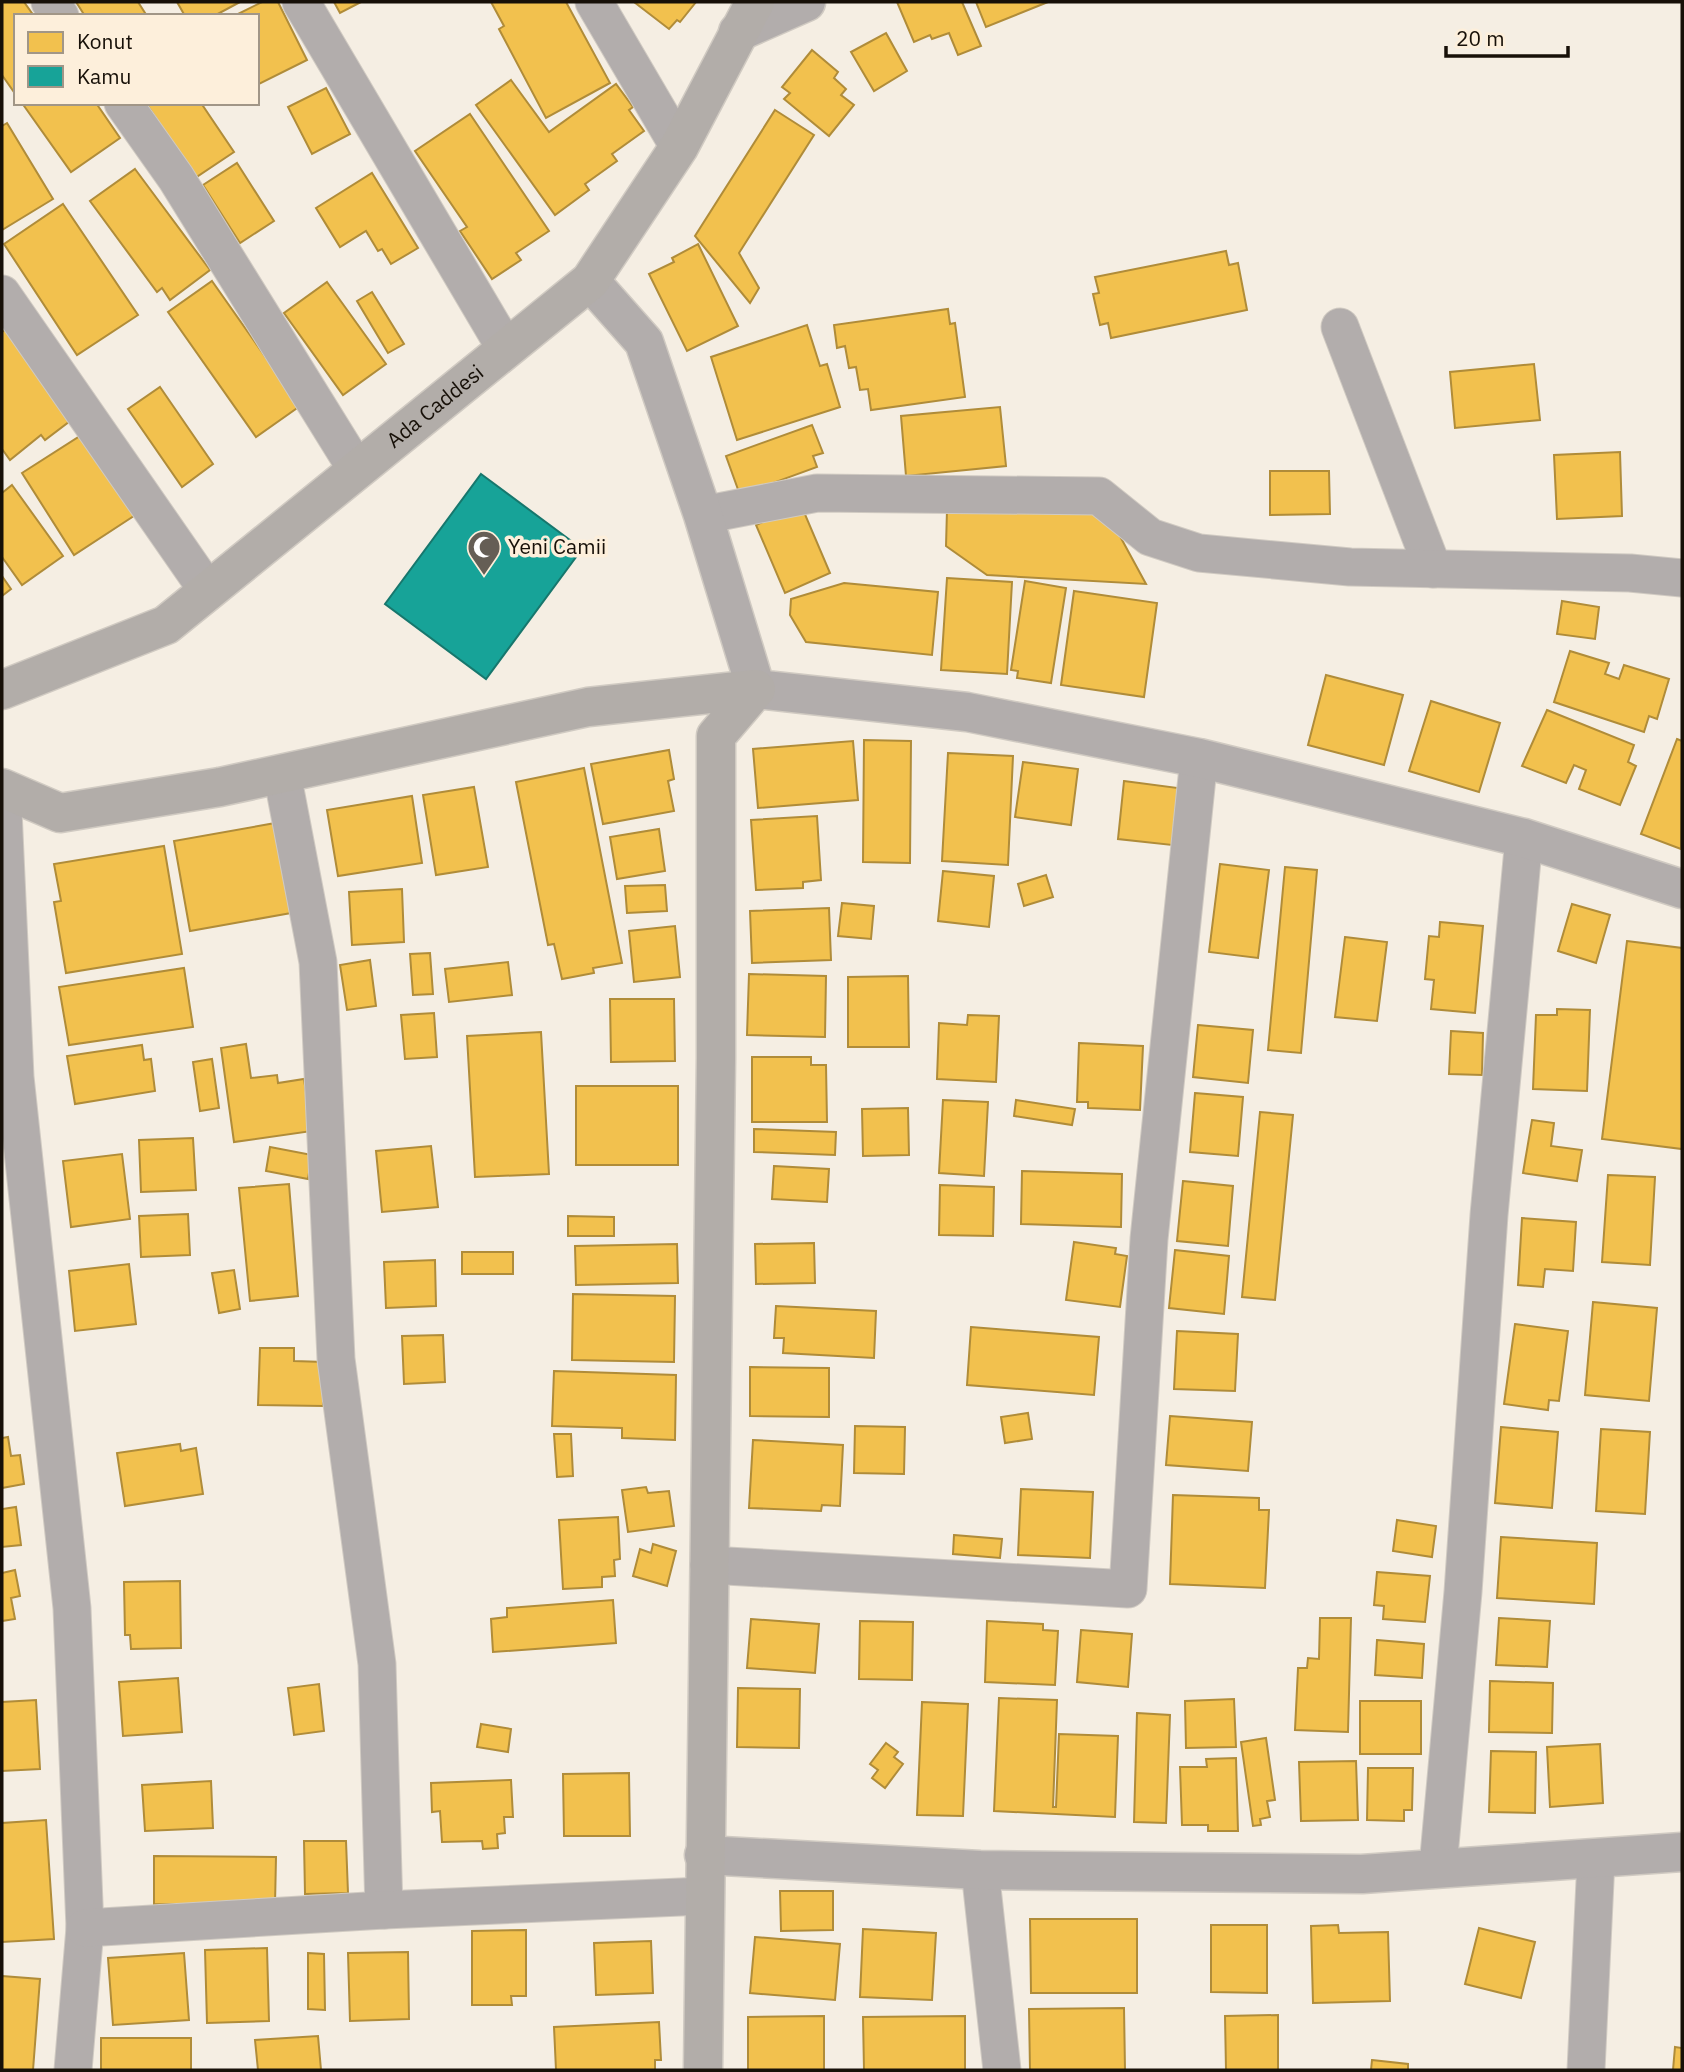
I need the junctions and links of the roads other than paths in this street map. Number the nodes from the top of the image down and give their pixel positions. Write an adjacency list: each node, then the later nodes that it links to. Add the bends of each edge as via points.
1 (301, 2): 10 (street)
2 (594, 2): 6 (street)
3 (806, 2): 4 (street)
4 (746, 17): 6 (main road, Ada Caddesi)
5 (123, 105): 11 (street, via 176,177)
6 (679, 147): 7 (main road, Ada Caddesi)
7 (590, 281): 10 (main road, Ada Caddesi); 12 (street, via 643,342)
8 (2, 294): 15 (street)
9 (1340, 327): 13 (street)
10 (506, 349): 11 (main road, Ada Caddesi)
11 (357, 470): 15 (main road, Ada Caddesi)
12 (703, 515): 13 (street, via 817,493 1099,496 1150,537 1199,553 1350,567); 16 (street)
13 (1433, 569): 14 (street)
14 (1682, 578)
15 (208, 591): 17 (main road, Ada Caddesi, via 166,625)
16 (756, 689): 18 (street, via 967,712); 19 (main road, via 588,707); 24 (main road, via 716,736)
17 (2, 690)
18 (1199, 758): 21 (street); 24 (street, via 1149,1239 1128,1589)
19 (282, 774): 20 (main road, via 60,813); 31 (street, via 317,962 337,1359 377,1664)
20 (2, 788): 23 (street)
21 (1524, 838): 22 (street); 28 (street, via 1489,1214)
22 (1682, 889)
23 (8, 1079): 32 (street, via 72,1608)
24 (709, 1565): 26 (main road)
25 (1682, 1852): 27 (street)
26 (704, 1855): 29 (street); 30 (main road)
27 (1596, 1860): 28 (street); 36 (street)
28 (1438, 1867): 29 (street, via 1362,1874)
29 (980, 1870): 35 (street)
30 (704, 1896): 31 (street); 34 (main road)
31 (384, 1910): 32 (street)
32 (85, 1928): 33 (street)
33 (73, 2070)
34 (703, 2070)
35 (1002, 2070)
36 (1586, 2070)

